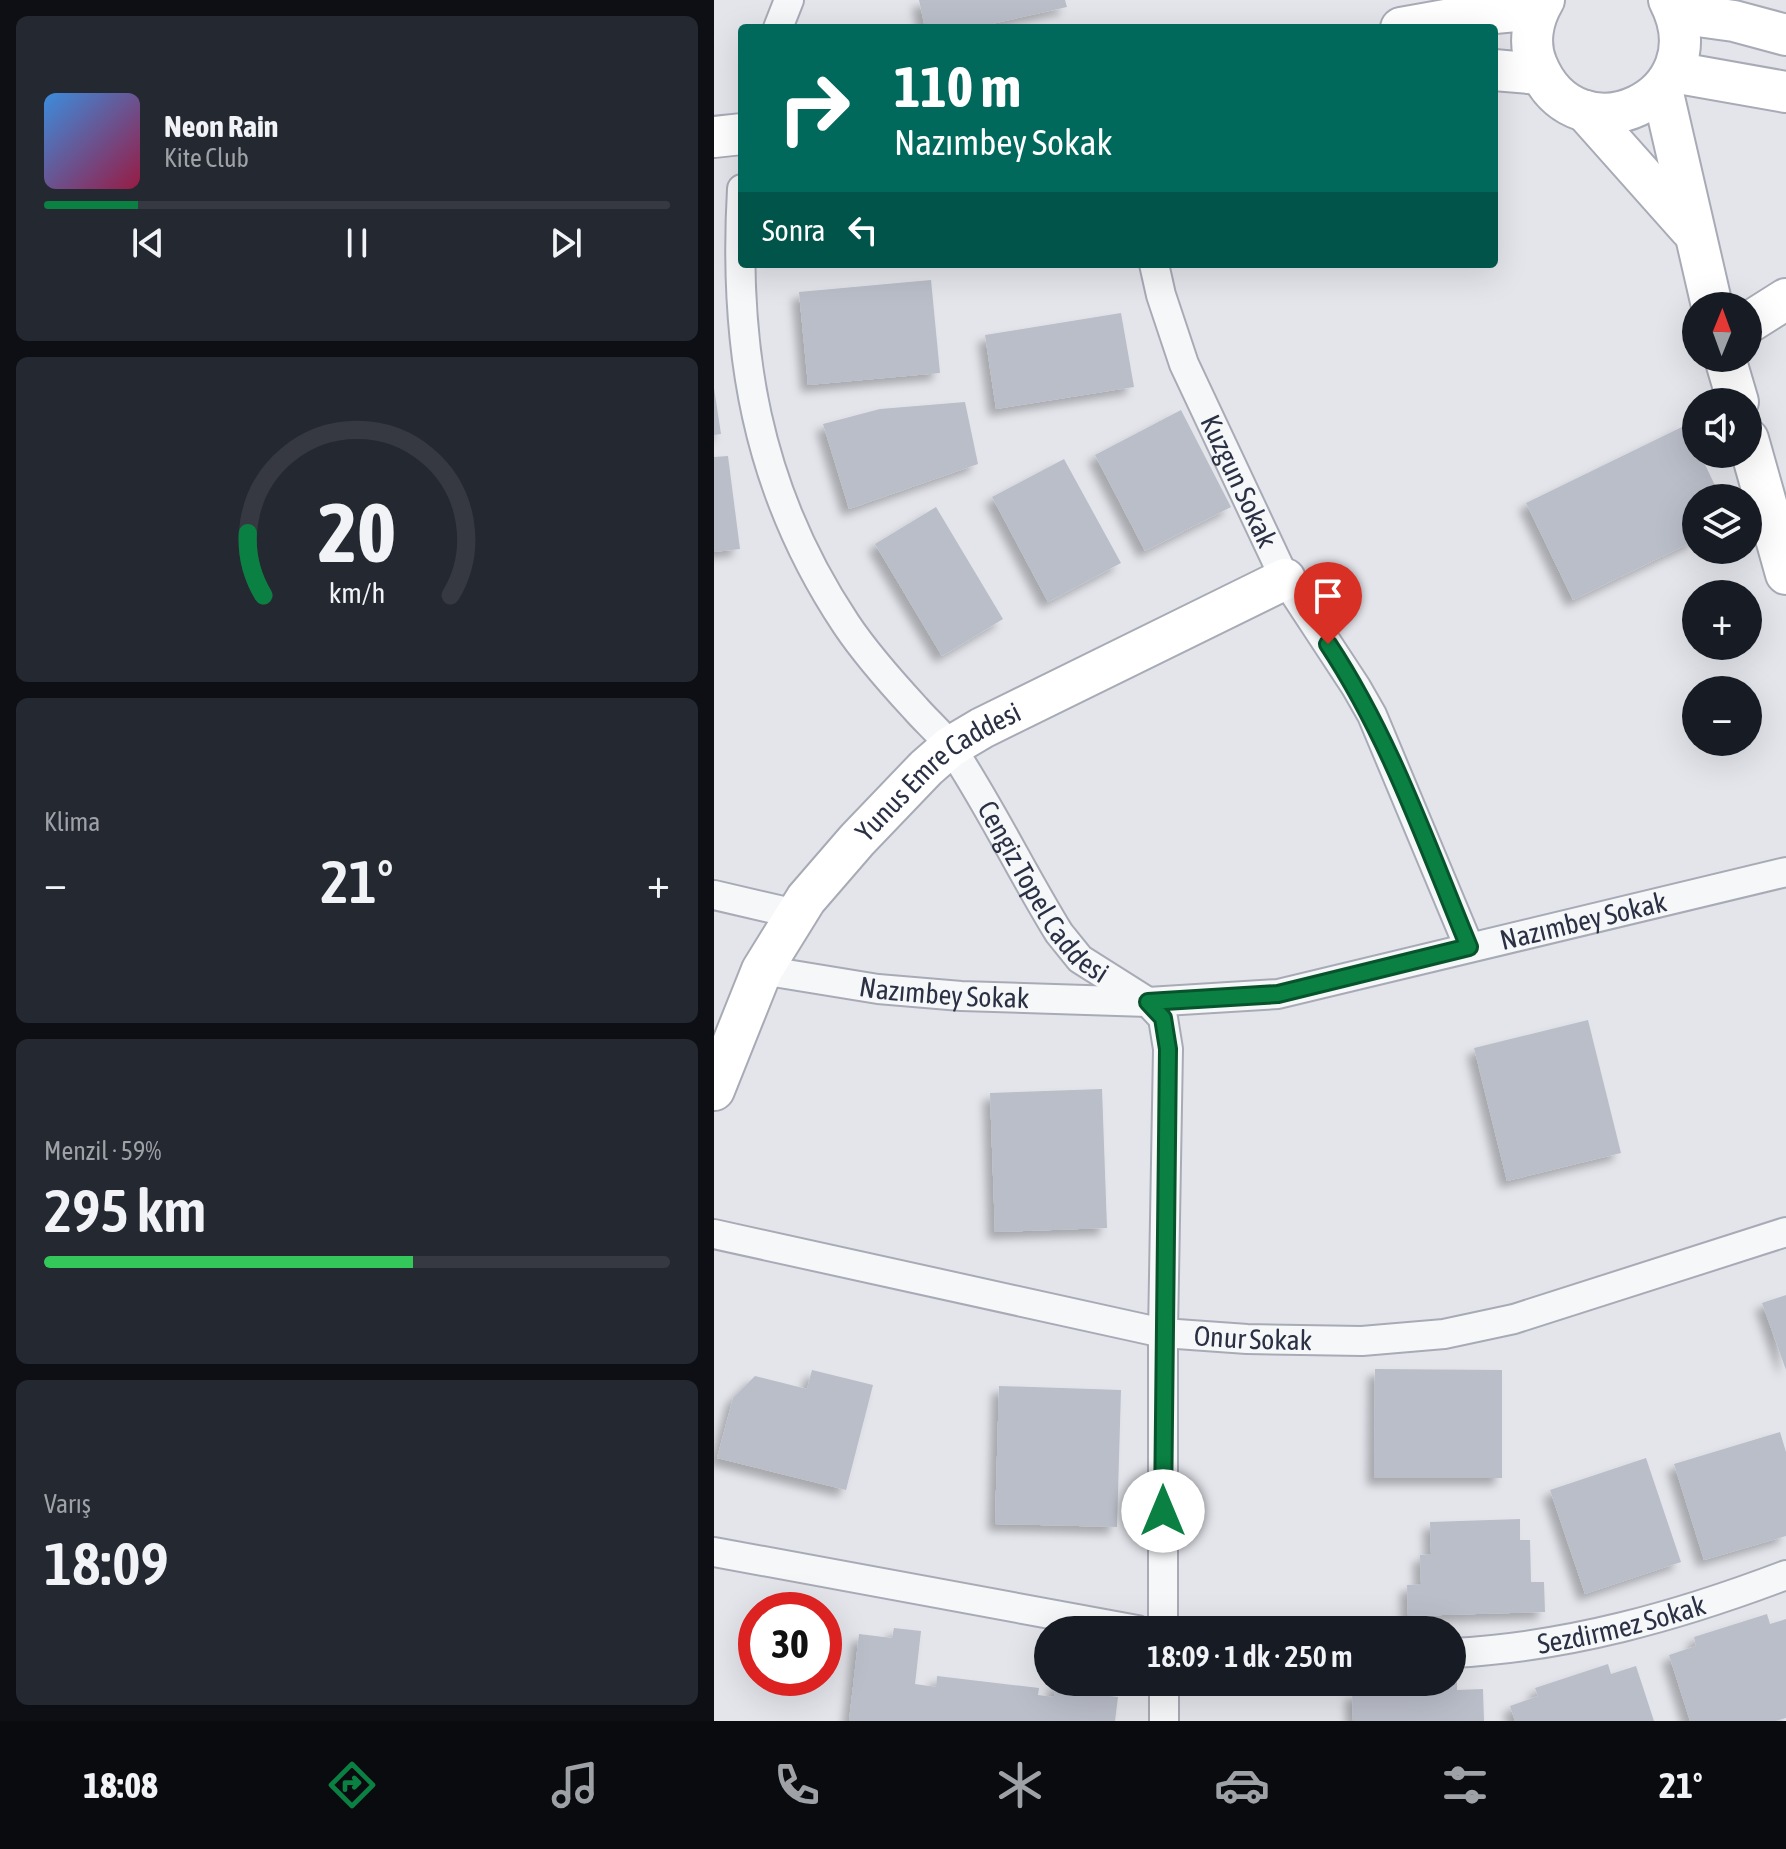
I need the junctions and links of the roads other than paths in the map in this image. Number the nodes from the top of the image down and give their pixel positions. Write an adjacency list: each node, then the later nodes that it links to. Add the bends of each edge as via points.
1 (789, 0): 5 (street)
2 (1541, 5): 3 (street); 9 (street, via 1532,42)
3 (1457, 7): 6 (street)
4 (1672, 7): 7 (street); 10 (street, via 1681,43)
5 (780, 24)
6 (1412, 24)
7 (1786, 35)
8 (1498, 70): 9 (street)
9 (1540, 74): 12 (street, via 1559,97)
10 (1668, 80): 11 (street); 12 (street, via 1646,102 1627,111); 15 (street)
11 (1786, 92)
12 (1585, 111): 15 (street)
13 (738, 134): 14 (street)
14 (714, 137)
15 (1693, 232): 18 (street)
16 (739, 268): 24 (street, Cengiz Topel Caddesi, via 750,386 768,464 801,548 846,624)
17 (1155, 268): 23 (street, Kuzgun Sokak, via 1184,364)
18 (1708, 292)
19 (1786, 299): 20 (street)
20 (1762, 314)
21 (1756, 468): 22 (street)
22 (1786, 574)
23 (1285, 579): 24 (street, Yunus Emre Caddesi); 28 (street, Kuzgun Sokak, via 1372,715)
24 (950, 747): 27 (street, Yunus Emre Caddesi, via 867,830); 30 (street, Cengiz Topel Caddesi, via 1059,933 1080,959)
25 (1786, 872): 28 (street, Nazımbey Sokak)
26 (714, 895): 27 (street)
27 (796, 914): 29 (street, Yunus Emre Caddesi)
28 (1469, 947): 30 (street, Nazımbey Sokak, via 1278,994)
29 (762, 970): 30 (street, Nazımbey Sokak, via 934,994); 31 (street, Yunus Emre Caddesi)
30 (1148, 1002): 34 (street, Cengiz Topel Caddesi, via 1163,1018 1168,1049)
31 (714, 1090)
32 (1786, 1232): 34 (street, Onur Sokak, via 1514,1319 1444,1334 1362,1341)
33 (714, 1234): 34 (street, Onur Sokak)
34 (1163, 1333): 38 (street, Cengiz Topel Caddesi)
35 (714, 1552): 37 (street)
36 (1786, 1575): 39 (street, Sezdirmez Sokak, via 1619,1629)
37 (1061, 1616)
38 (1163, 1616)
39 (1466, 1652)
40 (1164, 1696): 41 (street)
41 (1164, 1721)

